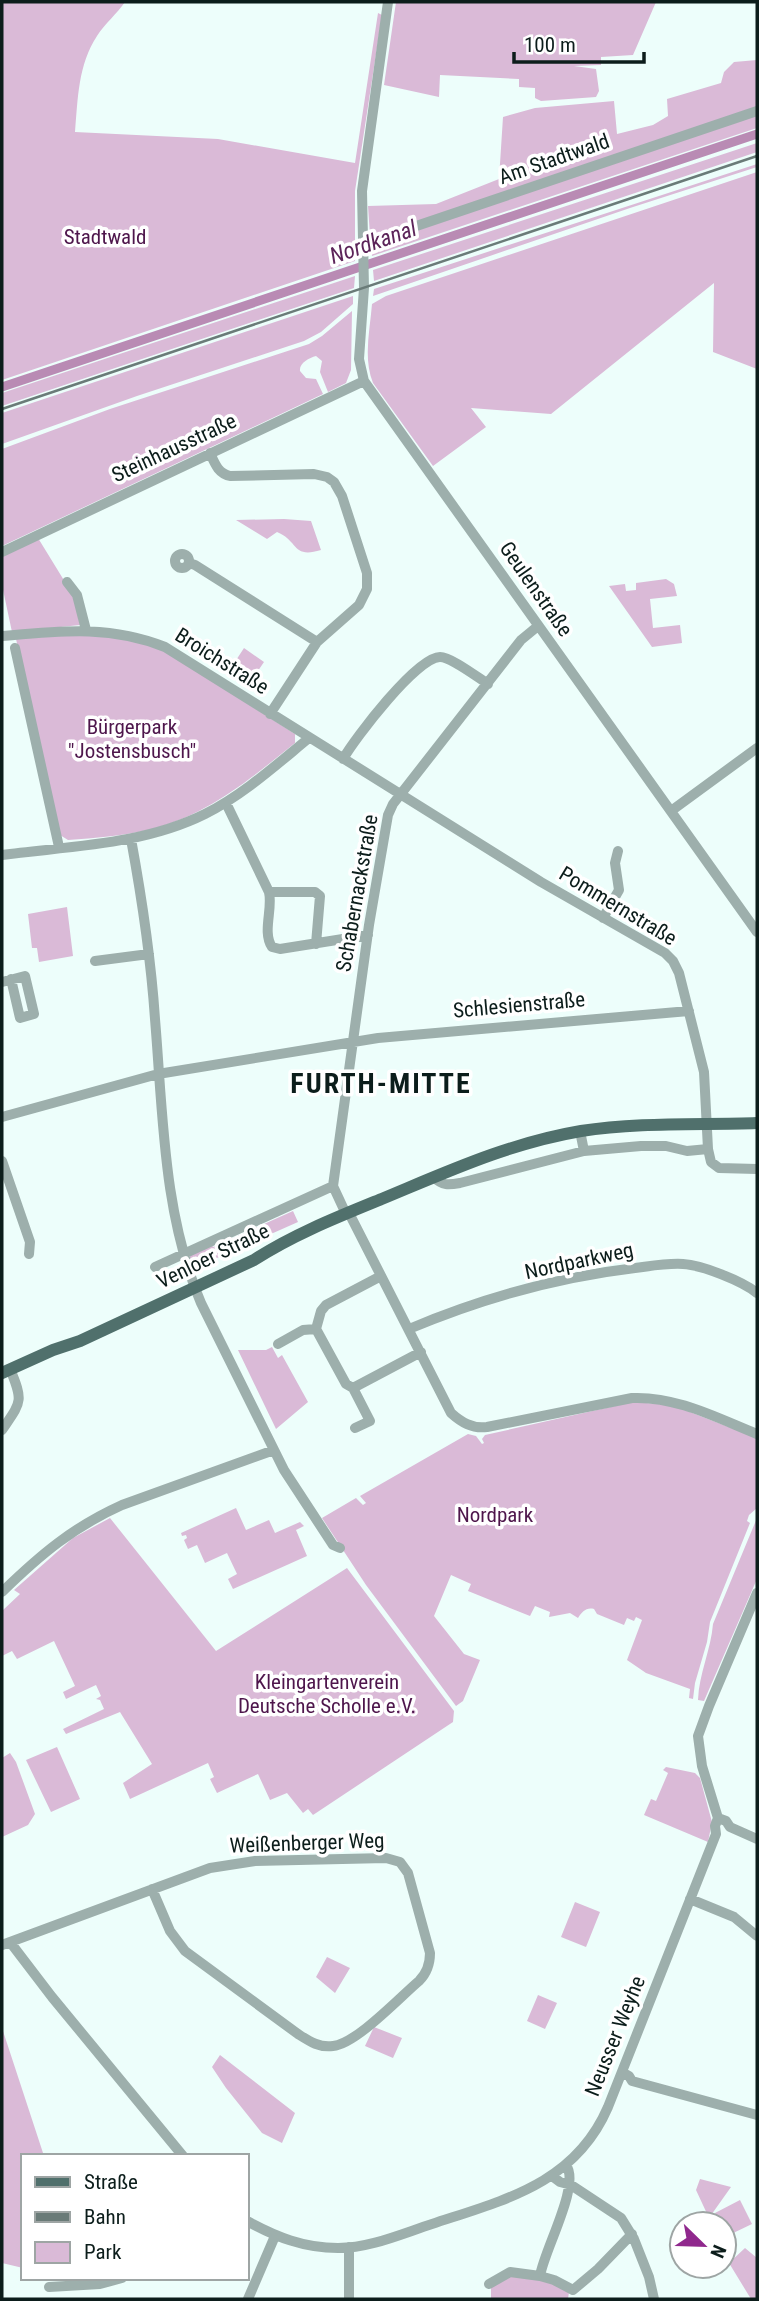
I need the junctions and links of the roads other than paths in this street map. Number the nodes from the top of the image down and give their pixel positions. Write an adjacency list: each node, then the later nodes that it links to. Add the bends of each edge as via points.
1 (388, 2): 3 (street, Geulenstraße, via 364,168)
2 (757, 111): 3 (street, Am Stadtwald)
3 (363, 249): 4 (street, Geulenstraße, via 359,359)
4 (364, 381): 5 (street, Steinhausstraße); 9 (street, Geulenstraße)
5 (210, 453): 6 (street, Steinhausstraße); 12 (street, via 222,474 314,474 327,477 339,488 368,589 359,605)
6 (2, 552)
7 (188, 563): 12 (street)
8 (67, 582): 10 (street, via 77,595)
9 (538, 626): 14 (street, Schabernackstraße); 21 (street, Geulenstraße)
10 (86, 630): 11 (street, Broichstraße); 15 (street, Broichstraße, via 121,633 165,647)
11 (2, 636)
12 (317, 642): 15 (street)
13 (15, 648): 23 (street)
14 (488, 684): 18 (street, via 450,660 435,658 385,703); 19 (street, Schabernackstraße)
15 (271, 714): 16 (street, Broichstraße)
16 (309, 738): 18 (street, Broichstraße); 20 (street)
17 (757, 748): 21 (street)
18 (343, 759): 19 (street, Broichstraße)
19 (401, 794): 27 (street, Pommernstraße); 29 (street, Schabernackstraße, via 388,814)
20 (226, 803): 22 (street, via 189,822); 26 (street)
21 (671, 811): 28 (street, Geulenstraße)
22 (131, 839): 23 (street); 31 (street)
23 (59, 848): 25 (street)
24 (618, 851): 27 (street, via 619,890)
25 (2, 855)
26 (269, 892): 30 (street, via 268,939 272,947); 30 (street, via 320,895)
27 (603, 918): 33 (street, Pommernstraße, via 669,957 679,973)
28 (757, 932)
29 (368, 935): 30 (street); 34 (street, Schabernackstraße)
30 (316, 944)
31 (149, 954): 32 (street); 35 (street)
32 (95, 961)
33 (689, 1011): 34 (street, Schlesienstraße); 38 (street, Pommernstraße, via 704,1072)
34 (353, 1042): 35 (street, Schlesienstraße); 45 (street, Schabernackstraße)
35 (158, 1074): 36 (street, Schlesienstraße); 48 (street, via 166,1160)
36 (2, 1118)
37 (757, 1123): 38 (main road, Venloer Straße)
38 (707, 1125): 39 (main road, Venloer Straße); 40 (street)
39 (580, 1131): 41 (street); 44 (main road, Venloer Straße, via 490,1154)
40 (708, 1149): 41 (street, via 641,1146); 43 (street, via 715,1166)
41 (584, 1151): 44 (street, via 460,1183 447,1185)
42 (2, 1161): 47 (street, via 30,1242)
43 (757, 1169)
44 (434, 1177): 46 (main road, Venloer Straße)
45 (333, 1186): 46 (street); 48 (street, Venloer Straße)
46 (347, 1213): 50 (street); 51 (main road, Venloer Straße)
47 (29, 1254)
48 (185, 1254): 49 (street, Venloer Straße); 51 (street)
49 (155, 1267)
50 (381, 1276): 53 (street, via 326,1305); 54 (street)
51 (195, 1287): 57 (main road, Venloer Straße); 62 (street)
52 (757, 1293): 54 (street, Nordparkweg, via 703,1267 668,1264 566,1280)
53 (316, 1329): 55 (street, via 303,1330); 58 (street, via 346,1384)
54 (409, 1329): 56 (street)
55 (278, 1344)
56 (421, 1352): 58 (street); 61 (street, via 451,1413 464,1423 484,1428 652,1397)
57 (6, 1371): 60 (street, via 20,1397)
58 (353, 1388): 59 (street, via 370,1421)
59 (355, 1428)
60 (2, 1430)
61 (757, 1434)
62 (274, 1450): 63 (street, via 314,1517); 64 (street, via 101,1514 54,1544)
63 (340, 1548)
64 (2, 1592)
65 (757, 1593): 66 (street, Neusser Weyhe, via 698,1736)
66 (718, 1818): 67 (street); 68 (street, Neusser Weyhe)
67 (730, 1827): 68 (street); 69 (street)
68 (716, 1834): 71 (street, Neusser Weyhe)
69 (757, 1839)
70 (152, 1889): 70 (street, Weißenberger Weg, via 170,1931 185,1951 315,2044 333,2046 354,2038 419,1981 430,1962 408,1873 394,1859 239,1863 209,1868); 73 (street, Weißenberger Weg)
71 (690, 1899): 72 (street, via 734,1917); 74 (street, Neusser Weyhe)
72 (757, 1936)
73 (6, 1943): 78 (street)
74 (622, 2072): 75 (street); 76 (street, Neusser Weyhe)
75 (632, 2081): 76 (street); 77 (street)
76 (617, 2084): 79 (street, Neusser Weyhe, via 599,2125)
77 (757, 2115)
78 (181, 2154)
79 (566, 2165): 80 (street, Neusser Weyhe); 81 (street)
80 (552, 2175): 81 (street); 85 (street, Neusser Weyhe, via 519,2194 386,2240)
81 (571, 2185): 83 (street, via 621,2218); 86 (street)
82 (248, 2222): 84 (street, Neusser Weyhe)
83 (632, 2234): 86 (street, via 573,2290); 92 (street)
84 (275, 2236): 85 (street, Neusser Weyhe); 90 (street)
85 (349, 2248): 91 (street)
86 (540, 2276): 88 (street, via 510,2272)
87 (115, 2280): 89 (street)
88 (489, 2284)
89 (49, 2287)
90 (248, 2299)
91 (349, 2299)
92 (654, 2299)

